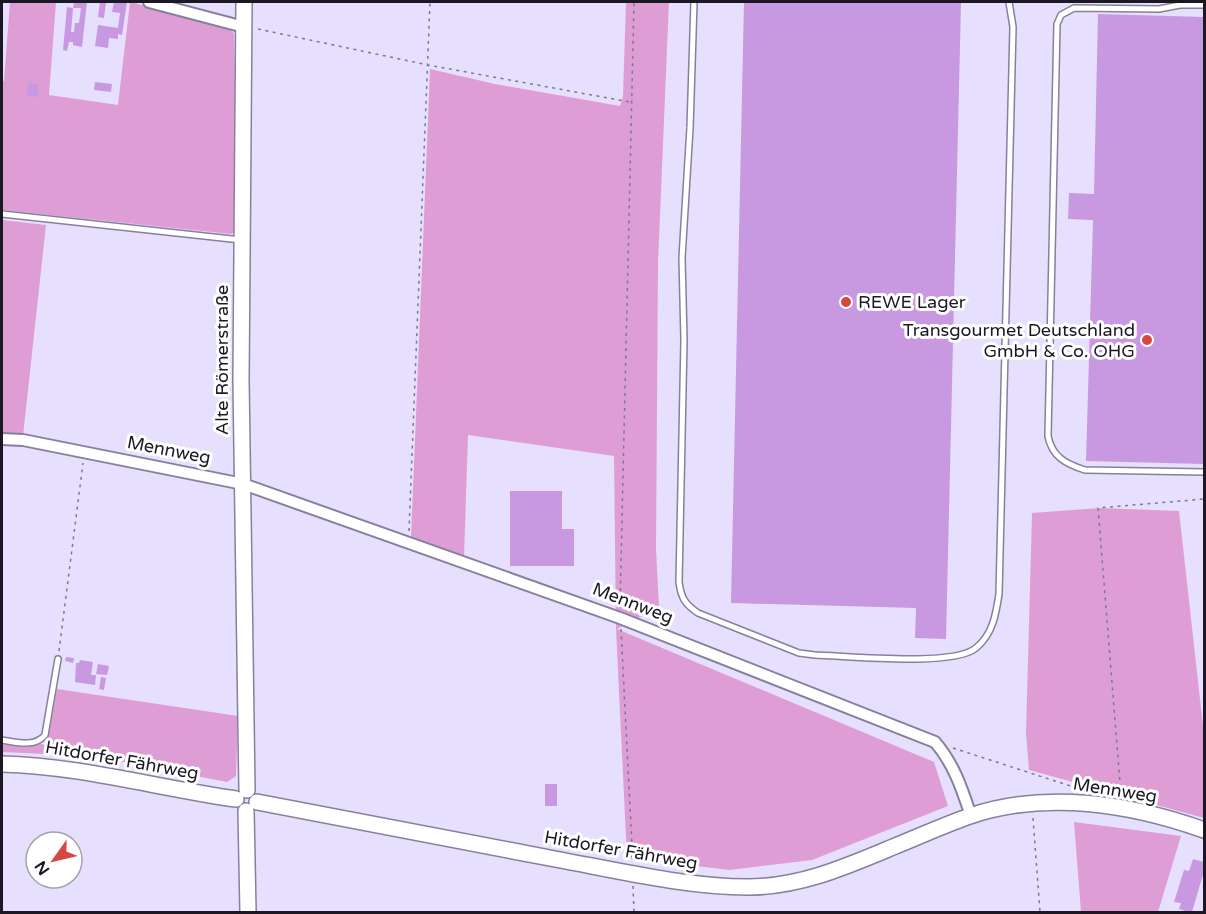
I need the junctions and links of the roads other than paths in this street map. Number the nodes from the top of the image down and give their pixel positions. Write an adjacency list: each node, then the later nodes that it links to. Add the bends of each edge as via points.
1 (149, 2): 6 (street)
2 (244, 2): 6 (street, Alte Römerstraße)
3 (694, 2): 4 (lane, via 682,258 681,596 698,613 799,653 940,659 967,653 984,639 995,616 999,594 1013,27)
4 (1009, 2)
5 (1204, 5): 10 (lane, via 1074,8 1062,15 1058,24 1048,436 1060,459 1084,470)
6 (244, 27): 8 (street, Alte Römerstraße)
7 (2, 214): 8 (lane)
8 (242, 240): 11 (street, Alte Römerstraße)
9 (2, 439): 11 (street, Mennweg)
10 (1204, 472)
11 (243, 484): 15 (street, Alte Römerstraße); 16 (street, Mennweg, via 620,618 935,742 957,774)
12 (58, 659): 13 (lane, via 46,730 41,739)
13 (2, 740)
14 (2, 764): 15 (street, Hitdorfer Fährweg, via 80,771)
15 (246, 801): 16 (street, Hitdorfer Fährweg, via 632,874 721,886 774,886 806,880); 18 (street, Alte Römerstraße)
16 (971, 816): 17 (street, Mennweg, via 1032,803 1092,803 1180,821)
17 (1204, 830)
18 (248, 912)

